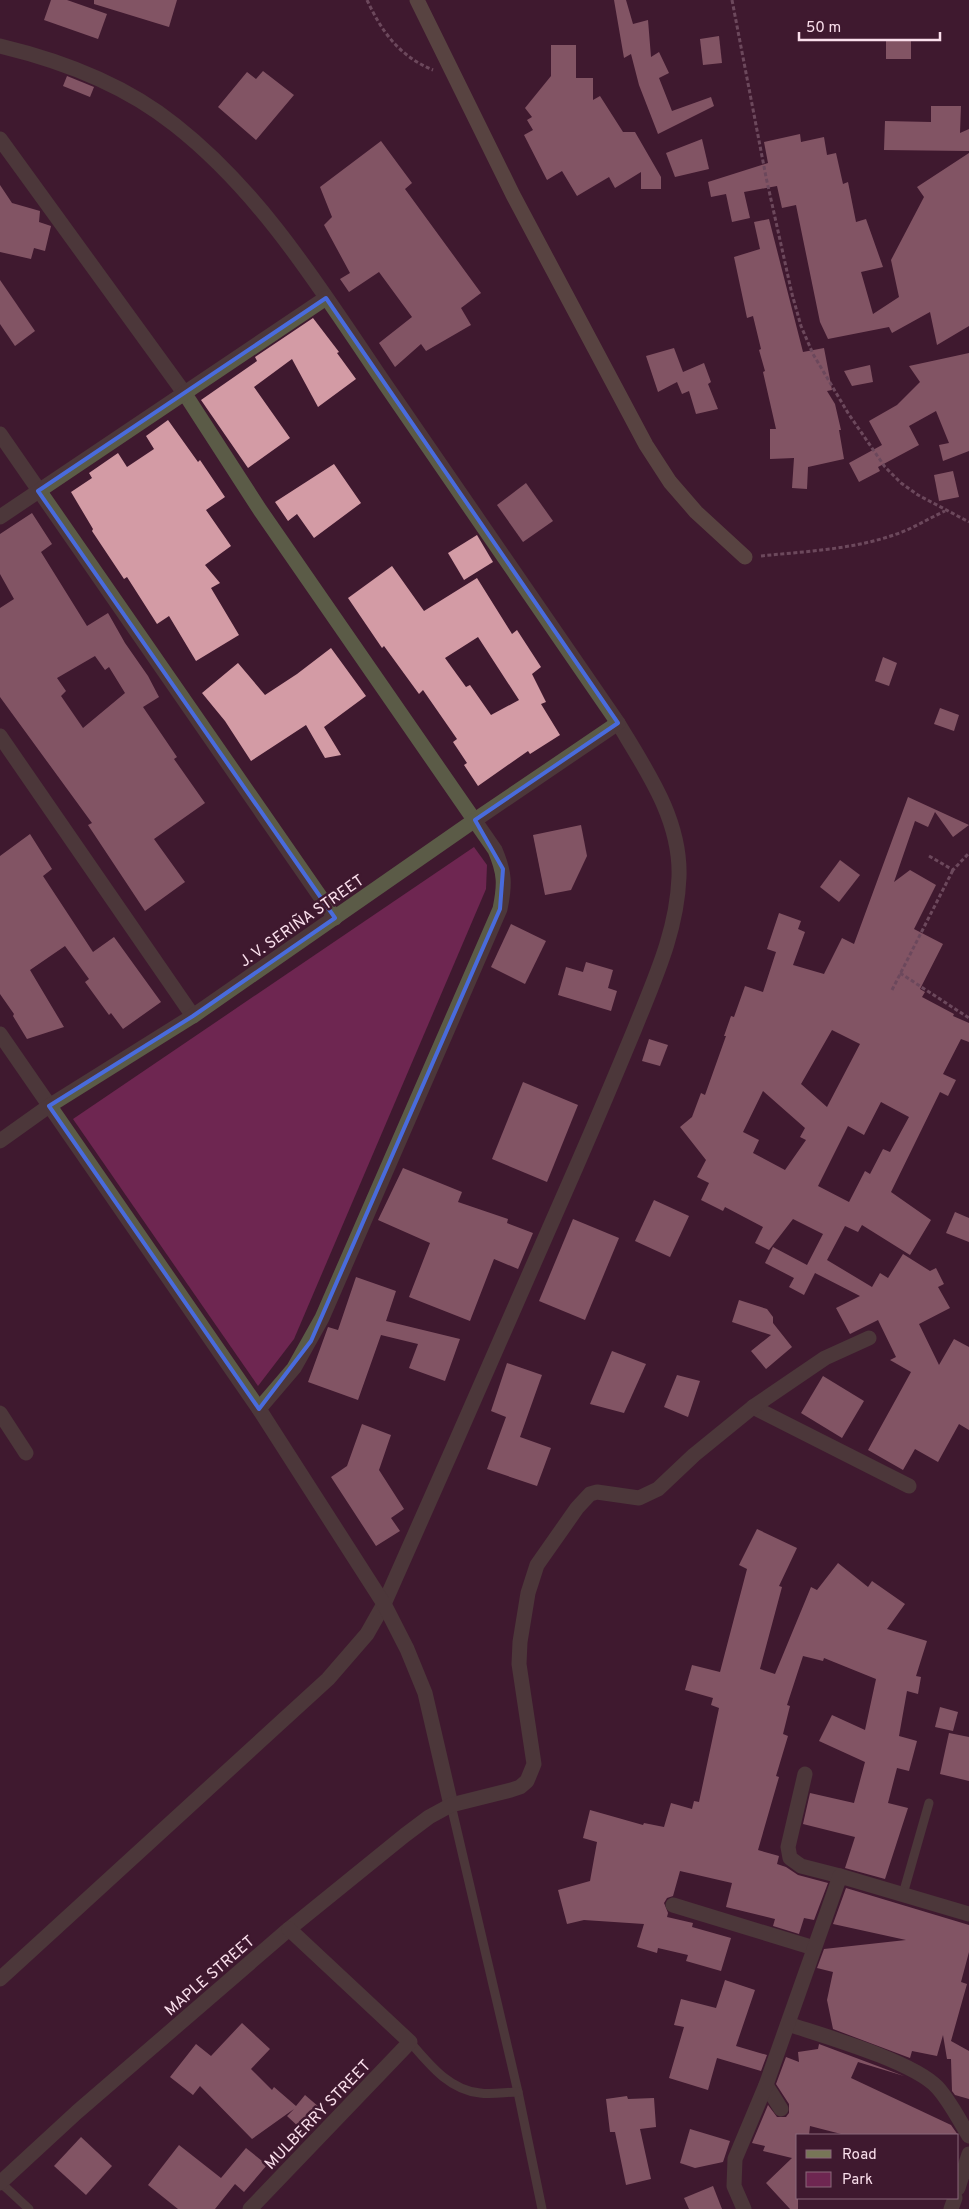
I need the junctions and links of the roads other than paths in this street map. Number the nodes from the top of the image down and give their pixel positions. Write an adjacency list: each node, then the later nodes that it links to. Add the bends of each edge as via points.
1 (416, 0): 9 (street, via 513,195 646,445 670,482 696,512)
2 (0, 46): 4 (street, via 82,71 136,98 174,123 232,175)
3 (0, 139): 5 (street)
4 (326, 298): 5 (street); 10 (street)
5 (185, 394): 7 (street); 12 (street, via 260,510)
6 (0, 434): 7 (street)
7 (38, 491): 8 (street); 13 (street)
8 (0, 517)
9 (745, 557)
10 (618, 723): 12 (street, J. V. SERIÑA STREET); 24 (street, via 654,782 677,847 678,891 668,945 600,1114)
11 (0, 736): 14 (street)
12 (474, 820): 13 (street, J. V. SERIÑA STREET); 20 (street, via 496,850 503,869 504,890 500,909 311,1341 294,1368)
13 (335, 918): 14 (street, J. V. SERIÑA STREET)
14 (193, 1016): 16 (street, J. V. SERIÑA STREET)
15 (0, 1034): 16 (street)
16 (49, 1106): 17 (street, J. V. SERIÑA STREET); 20 (street)
17 (0, 1141)
18 (869, 1338): 19 (street, MAPLE STREET, via 825,1358)
19 (752, 1407): 23 (street); 27 (street, MAPLE STREET, via 658,1490 638,1498 597,1492 590,1494 577,1508 537,1565 525,1609 519,1664 534,1764 532,1771 520,1787)
20 (259, 1409): 24 (street)
21 (0, 1413): 22 (street)
22 (26, 1453)
23 (909, 1486)
24 (384, 1604): 27 (street, via 425,1693); 34 (street, via 366,1634 328,1679)
25 (805, 1774): 28 (street, via 788,1847 790,1858 801,1866)
26 (929, 1803): 29 (lane)
27 (451, 1805): 32 (street, MAPLE STREET, via 405,1834); 38 (lane)
28 (840, 1876): 29 (street); 33 (street)
29 (903, 1894): 31 (street)
30 (673, 1905): 33 (street)
31 (969, 1914)
32 (289, 1929): 36 (street); 42 (street, MAPLE STREET)
33 (814, 1948): 35 (street)
34 (0, 1979)
35 (788, 2024): 37 (street); 40 (street, via 860,2048 925,2078 937,2087)
36 (410, 2042): 38 (lane, via 446,2080 464,2090 481,2094); 45 (street, MULBERRY STREET)
37 (766, 2085): 39 (street); 47 (street, via 735,2159 734,2186)
38 (518, 2092): 46 (lane)
39 (781, 2109)
40 (969, 2136)
41 (969, 2154): 43 (street)
42 (0, 2182): 44 (lane)
43 (959, 2185)
44 (29, 2209)
45 (250, 2209)
46 (542, 2209)
47 (744, 2209)

